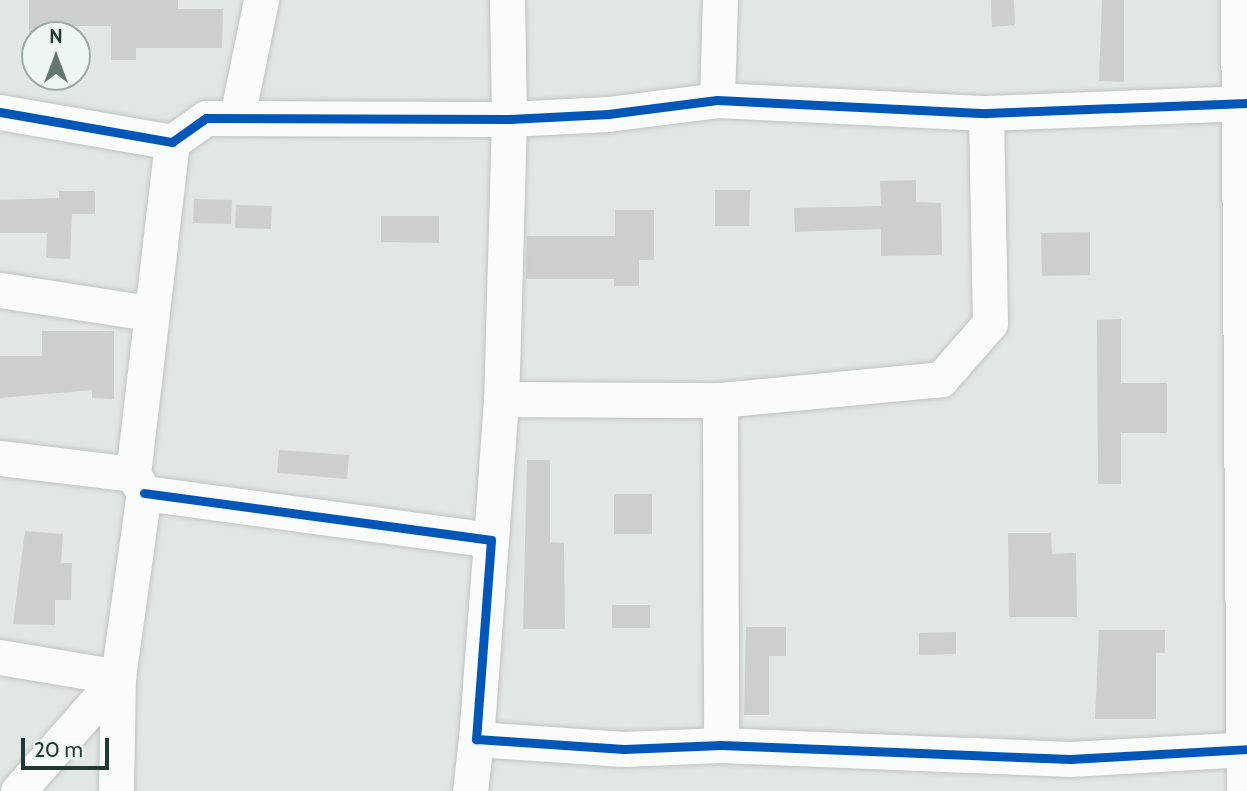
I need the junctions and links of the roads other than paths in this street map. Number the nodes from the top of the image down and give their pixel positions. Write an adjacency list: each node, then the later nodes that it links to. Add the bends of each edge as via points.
1 (261, 0): 9 (street)
2 (507, 0): 10 (street)
3 (720, 0): 5 (street)
4 (1238, 0): 6 (street)
5 (717, 100): 8 (street); 10 (street, via 608,114)
6 (1242, 103): 8 (street); 23 (street)
7 (0, 112): 11 (street)
8 (986, 113): 15 (street, via 990,323 941,379)
9 (237, 117): 10 (street); 11 (street, via 206,118)
10 (509, 119): 14 (street)
11 (173, 142): 13 (street)
12 (0, 290): 13 (street)
13 (149, 313): 17 (street)
14 (501, 399): 15 (street); 18 (street)
15 (720, 400): 22 (street)
16 (0, 458): 17 (street)
17 (138, 484): 18 (street); 20 (street)
18 (491, 540): 21 (street)
19 (0, 657): 20 (street)
20 (118, 677): 24 (street); 25 (street)
21 (476, 739): 22 (street, via 625,749); 26 (street)
22 (721, 745): 23 (street, via 1070,759)
23 (1246, 749): 27 (street)
24 (18, 791)
25 (116, 791)
26 (470, 791)
27 (1244, 791)

